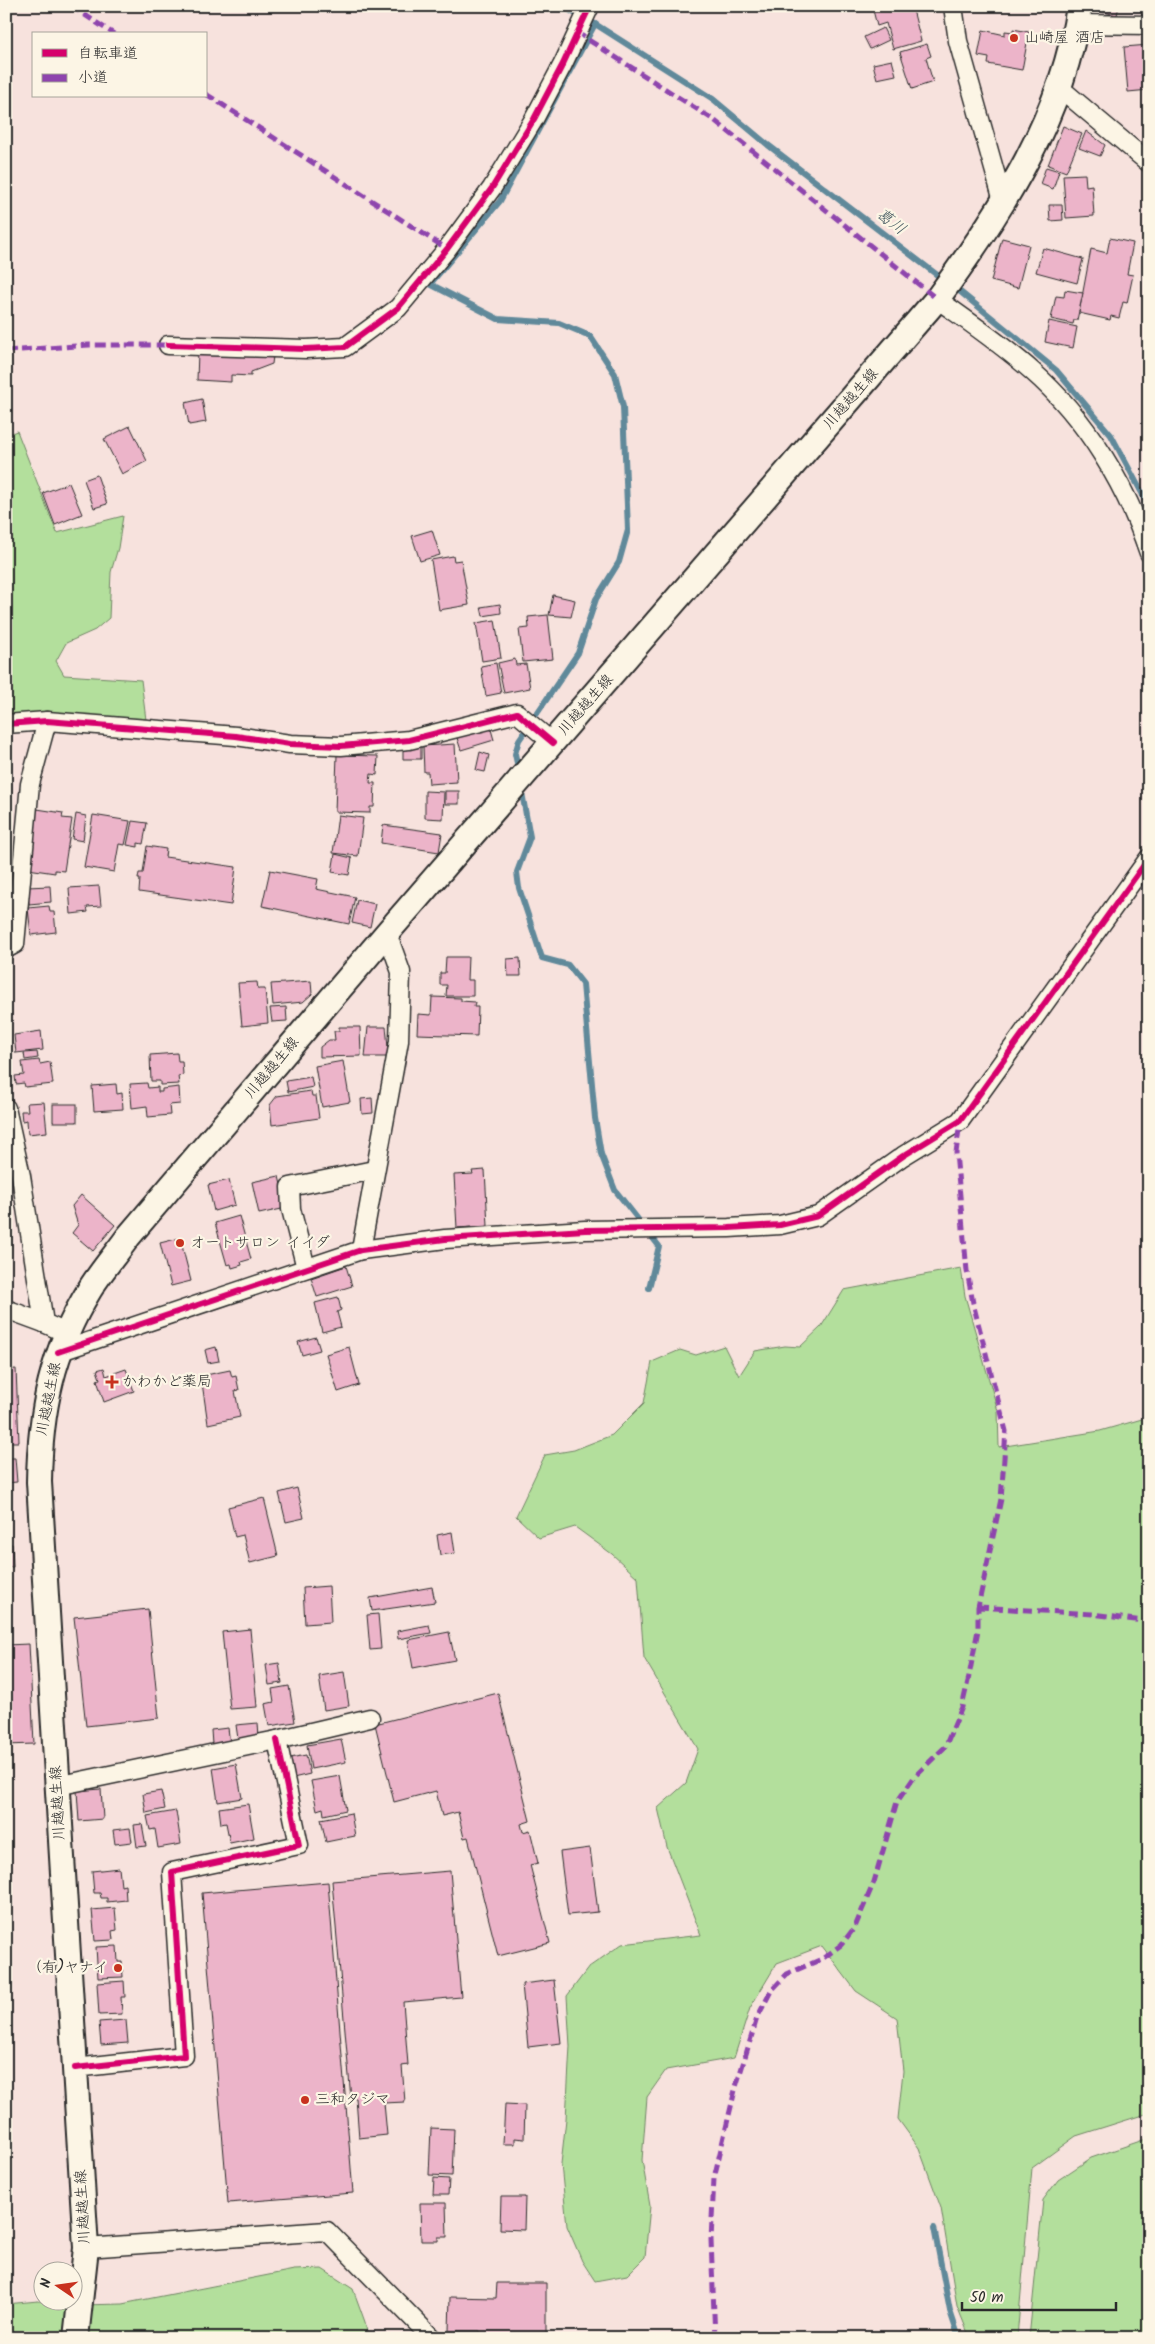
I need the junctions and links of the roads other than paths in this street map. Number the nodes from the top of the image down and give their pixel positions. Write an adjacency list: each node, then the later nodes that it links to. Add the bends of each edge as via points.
1 (590, 6): 9 (street, via 546,96 492,188 398,308 345,347)
2 (953, 6): 7 (street, via 958,41)
3 (1078, 15): 4 (street); 5 (main road, 川越越生線)
4 (1149, 25)
5 (1060, 88): 6 (street); 7 (main road, 川越越生線, via 1049,116)
6 (1149, 163)
7 (1003, 202): 8 (main road, 川越越生線)
8 (939, 297): 10 (street, via 1032,371 1077,417 1114,475); 13 (main road, 川越越生線)
9 (168, 345)
10 (1149, 553)
11 (48, 721): 12 (street); 13 (street, via 341,746 409,740 517,713); 16 (street, via 30,784 15,944)
12 (6, 724)
13 (553, 743): 15 (main road, 川越越生線)
14 (1149, 858): 19 (street, via 960,1121 903,1156 818,1216 780,1225 586,1230 412,1242)
15 (387, 933): 18 (street, via 401,972 401,1012 399,1041); 23 (main road, 川越越生線, via 128,1237 91,1288)
16 (6, 949)
17 (6, 1108): 22 (street, via 22,1176)
18 (374, 1170): 19 (street); 20 (street, via 290,1187 291,1209)
19 (361, 1250): 20 (street)
20 (306, 1268): 23 (street)
21 (6, 1309): 22 (street)
22 (44, 1323): 23 (street)
23 (62, 1343): 26 (main road, 川越越生線, via 40,1438 39,1482)
24 (370, 1718): 25 (street)
25 (277, 1740): 26 (street); 27 (street, via 299,1846 172,1872 184,2056)
26 (57, 1786): 27 (main road, 川越越生線)
27 (74, 2068): 28 (main road, 川越越生線)
28 (86, 2248): 29 (main road, 川越越生線); 30 (street, via 327,2231)
29 (76, 2338)
30 (432, 2338)

